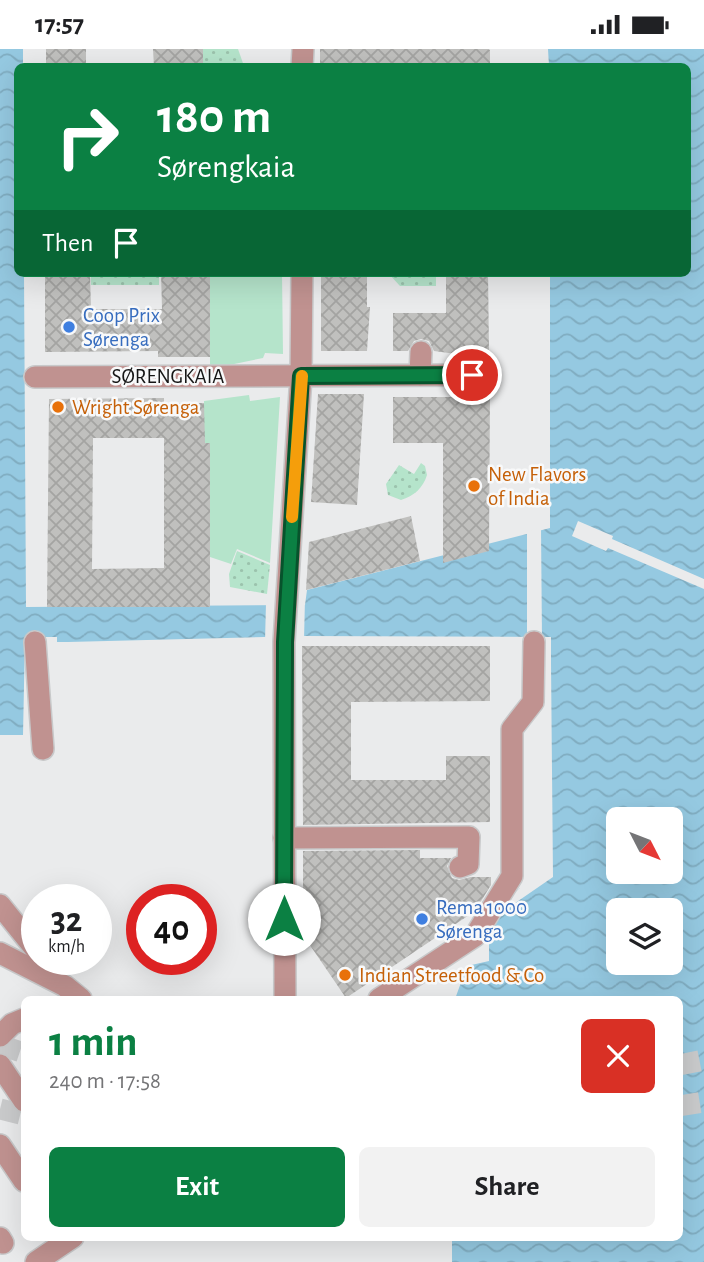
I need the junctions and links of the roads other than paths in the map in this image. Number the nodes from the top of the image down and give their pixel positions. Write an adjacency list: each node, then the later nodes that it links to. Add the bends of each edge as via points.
1 (302, 277): 6 (street)
2 (421, 352): 3 (street)
3 (420, 375): 4 (street, SØRENGKAIA); 6 (street, SØRENGKAIA)
4 (472, 375)
5 (35, 376): 6 (street, SØRENGKAIA)
6 (301, 376): 10 (street, via 286,599)
7 (35, 642): 9 (street)
8 (534, 642): 18 (street, via 533,702 512,729 512,876 475,936)
9 (43, 748)
10 (284, 838): 11 (street, via 469,837 468,865); 17 (street)
11 (460, 867)
12 (0, 905): 13 (street)
13 (21, 931)
14 (0, 953): 16 (street)
15 (57, 975): 16 (street)
16 (73, 993)
17 (285, 996)
18 (384, 996)
19 (21, 1020): 20 (street)
20 (0, 1036)
21 (0, 1065): 22 (street)
22 (21, 1096)
23 (0, 1145): 24 (street)
24 (21, 1176)
25 (67, 1241): 26 (street)
26 (36, 1262)

